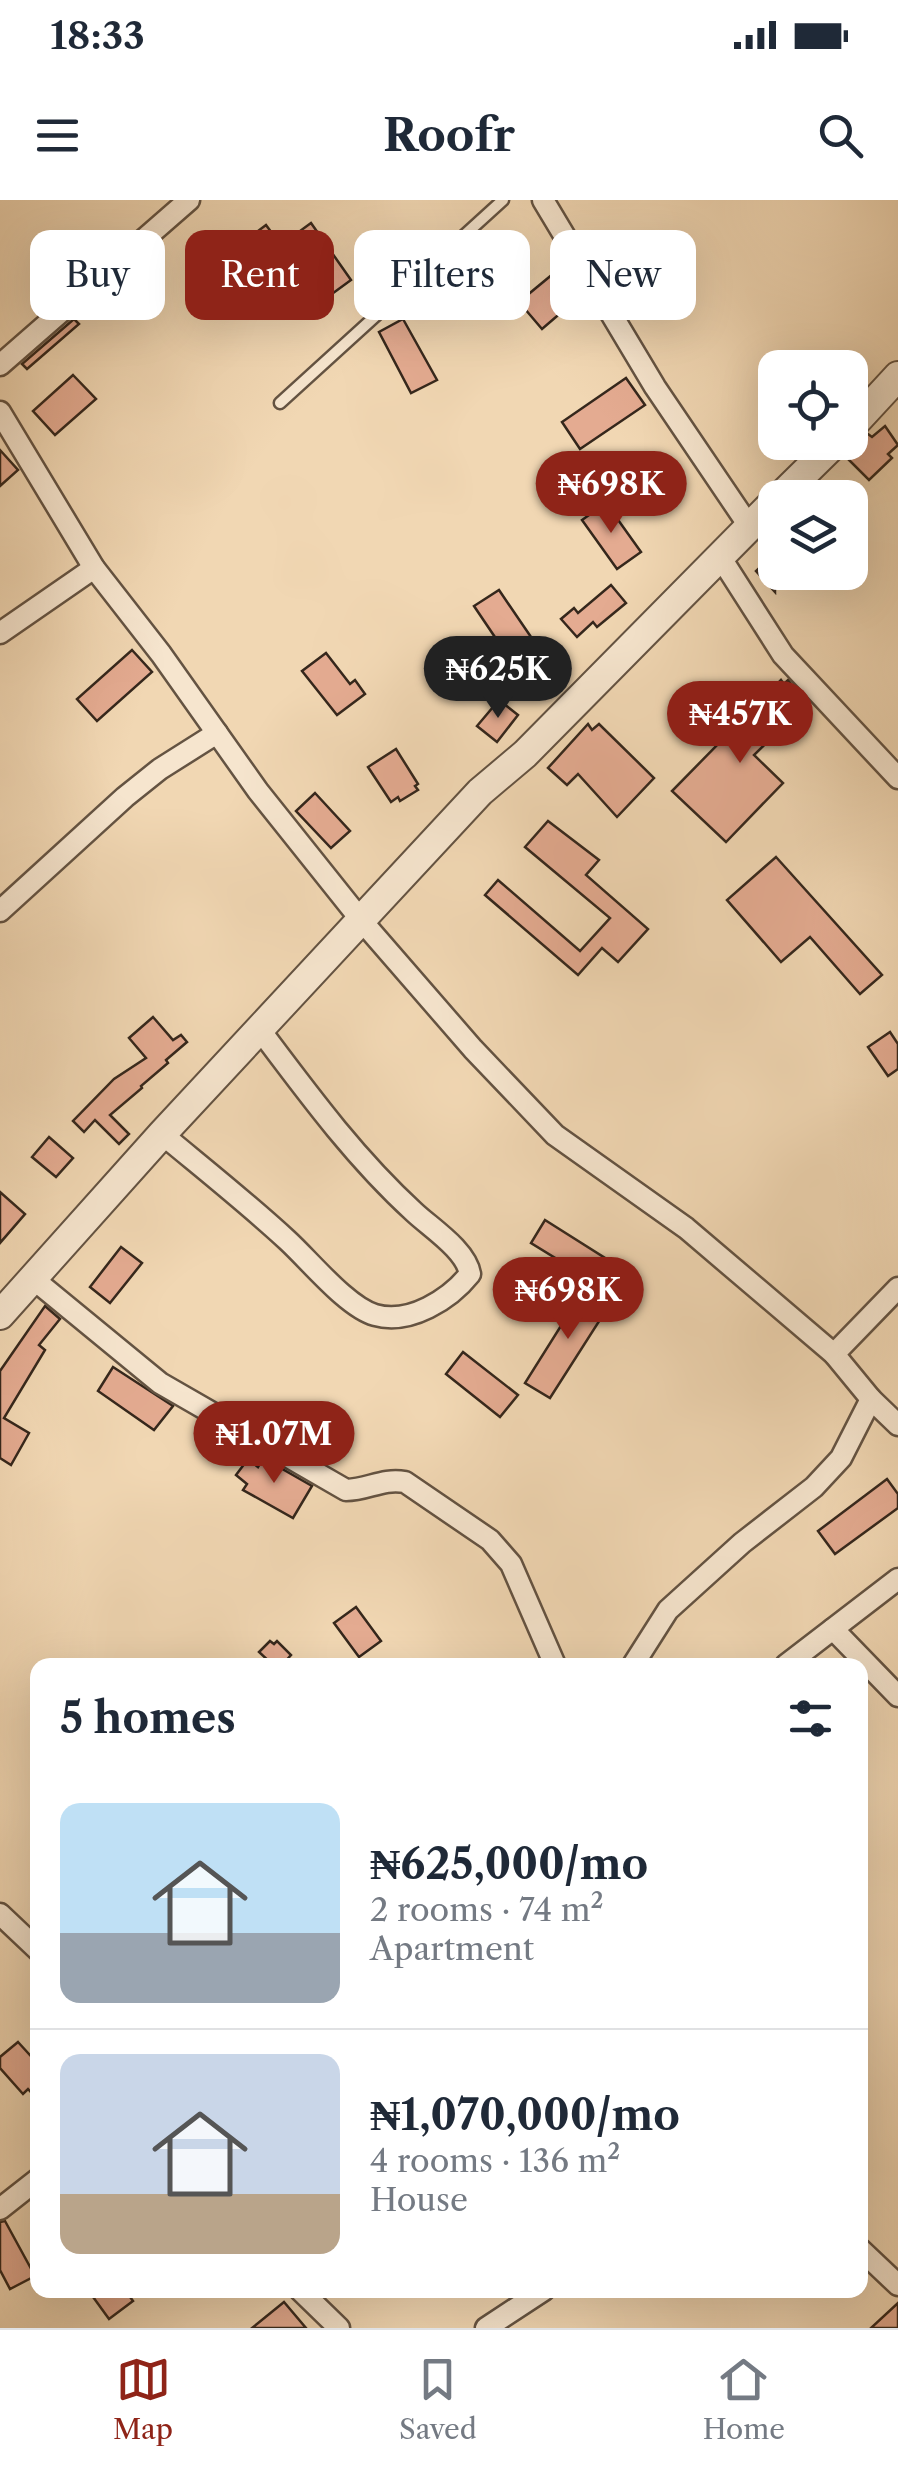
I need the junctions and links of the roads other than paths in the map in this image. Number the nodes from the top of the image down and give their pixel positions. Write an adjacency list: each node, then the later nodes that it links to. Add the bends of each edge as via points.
1 (190, 200): 4 (street)
2 (504, 200): 6 (lane)
3 (542, 200): 12 (street)
4 (0, 364)
5 (898, 376): 7 (street)
6 (280, 403)
7 (868, 408)
8 (0, 412): 14 (street)
9 (817, 460): 10 (street)
10 (797, 480)
11 (758, 517): 12 (street)
12 (749, 526): 13 (street)
13 (719, 555): 17 (street, via 783,655); 19 (street, via 480,792)
14 (94, 568): 15 (street); 16 (street)
15 (0, 633)
16 (217, 734): 18 (street, via 124,797); 19 (street)
17 (898, 778)
18 (0, 912)
19 (362, 920): 20 (street); 25 (street, via 554,1135 686,1228)
20 (260, 1030): 21 (street); 21 (street, via 336,1132 466,1260 470,1274 456,1292 405,1316 373,1315)
21 (162, 1134): 22 (street)
22 (31, 1277): 24 (street); 30 (street, via 160,1383 346,1490 389,1479 405,1482 476,1530 511,1564)
23 (898, 1288): 25 (street)
24 (0, 1315)
25 (834, 1354): 26 (street)
26 (872, 1399): 27 (street); 31 (street, via 841,1458 668,1610)
27 (898, 1425)
28 (898, 1579): 29 (street)
29 (832, 1629): 32 (street); 33 (street)
30 (551, 1658)
31 (638, 1658)
32 (795, 1658)
33 (861, 1658)
34 (868, 1666): 35 (street)
35 (898, 1696)
36 (0, 1914): 37 (street)
37 (30, 1942)
38 (30, 2185): 39 (street)
39 (0, 2209)
40 (868, 2256): 41 (street)
41 (898, 2284)
42 (308, 2298): 44 (street)
43 (532, 2298): 45 (street)
44 (339, 2328)
45 (486, 2328)

